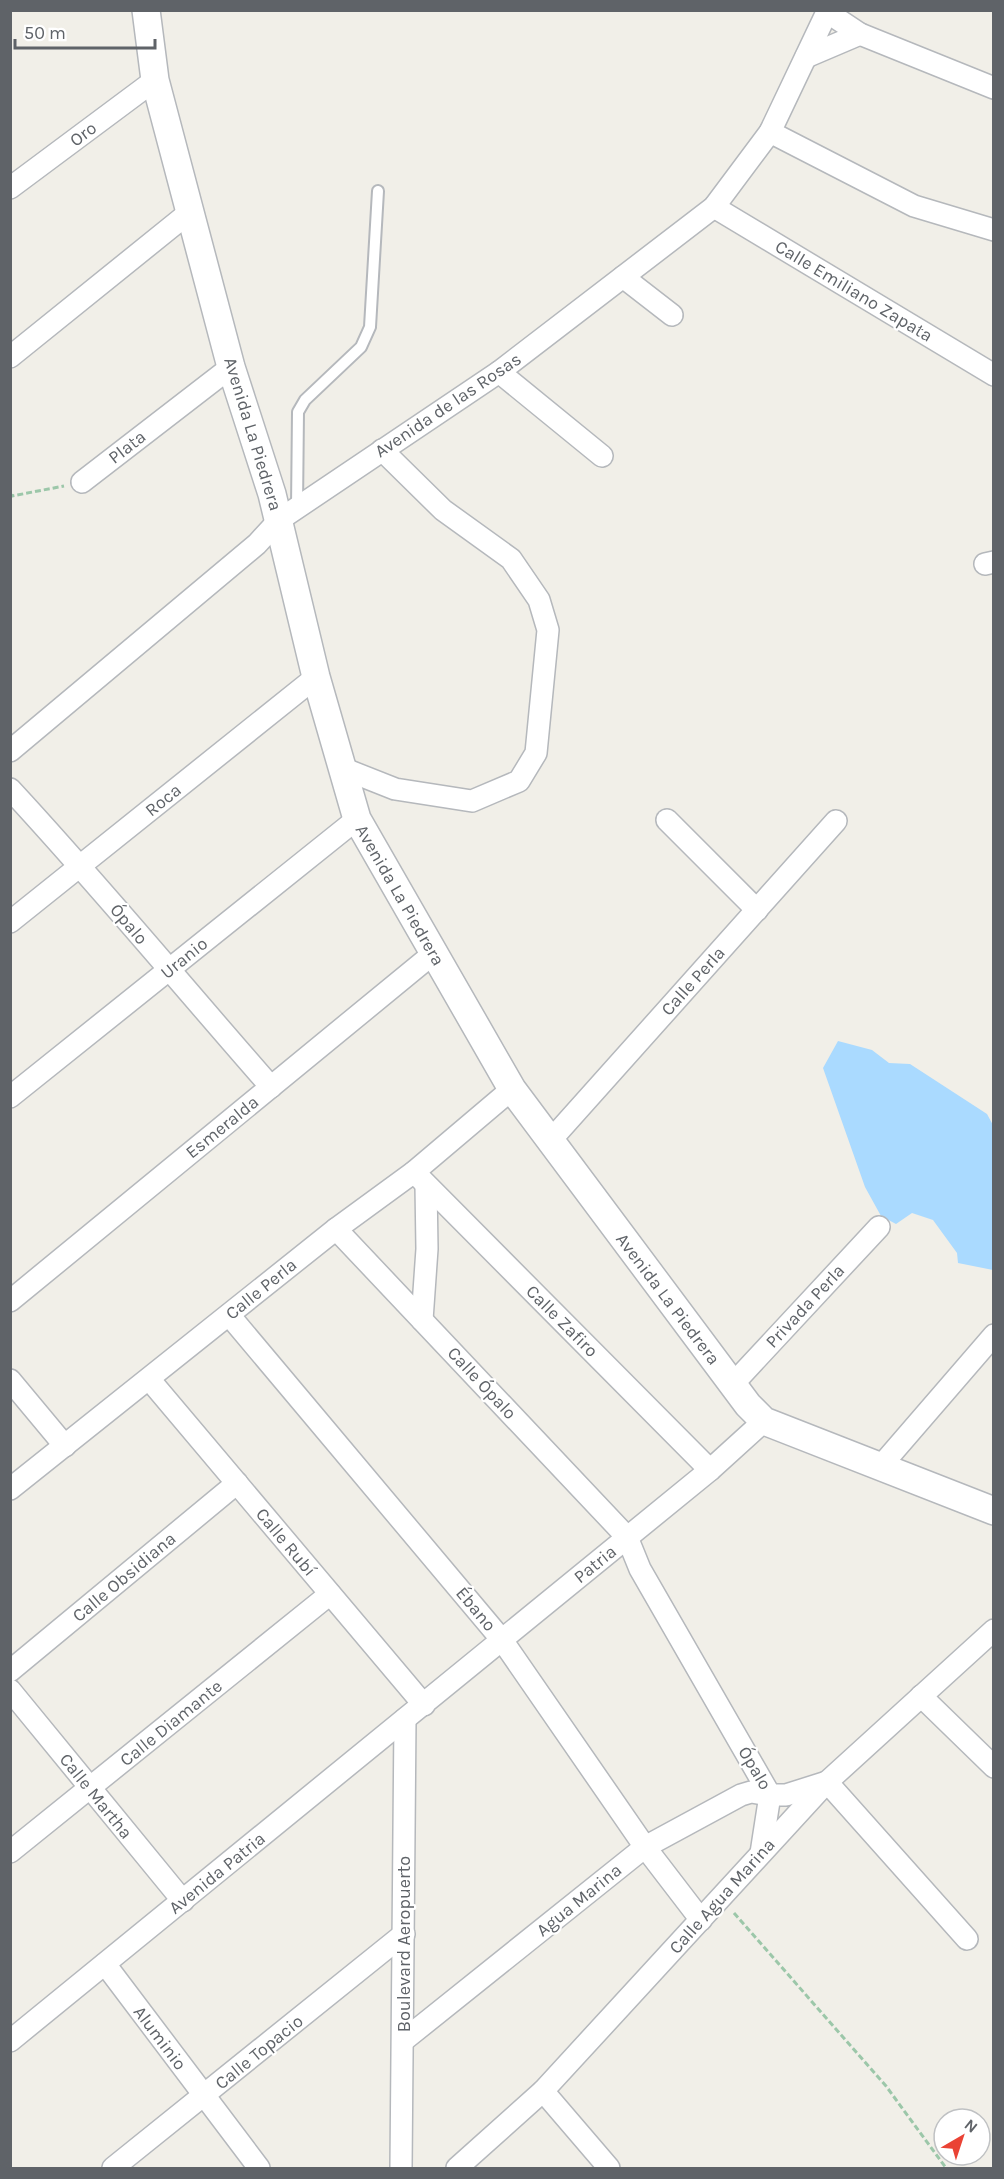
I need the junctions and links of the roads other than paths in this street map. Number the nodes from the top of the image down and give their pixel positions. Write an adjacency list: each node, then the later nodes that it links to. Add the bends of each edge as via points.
1 (147, 10): 5 (street, Avenida La Piedrera)
2 (828, 11): 3 (street); 4 (street, Avenida de las Rosas)
3 (860, 34): 4 (street); 6 (street)
4 (806, 57): 7 (street, Avenida de las Rosas)
5 (155, 80): 8 (street, Oro); 11 (street, Avenida La Piedrera)
6 (993, 88)
7 (770, 132): 10 (street, Avenida de las Rosas); 12 (street, via 914,206)
8 (10, 188)
9 (378, 191): 22 (lane, via 370,327 362,347 305,400 298,412)
10 (714, 207): 13 (street, Avenida de las Rosas); 18 (street, Calle Emiliano Zapata)
11 (191, 211): 15 (street); 16 (street, Avenida La Piedrera)
12 (993, 230)
13 (623, 277): 14 (street); 17 (street, Avenida de las Rosas)
14 (672, 315)
15 (10, 357)
16 (231, 367): 21 (street, Plata); 22 (street, Avenida La Piedrera)
17 (499, 372): 19 (street, Avenida de las Rosas); 20 (street)
18 (993, 375)
19 (382, 450): 22 (street, Avenida de las Rosas); 25 (street, via 443,510 511,559 539,600 548,630 536,753 519,781 472,801 395,789)
20 (602, 456)
21 (82, 482)
22 (288, 513): 23 (street, Avenida La Piedrera); 24 (street, Avenida de las Rosas, via 257,544)
23 (316, 677): 25 (street, Avenida La Piedrera); 30 (street, Roca)
24 (10, 751)
25 (342, 768): 27 (street, Avenida La Piedrera)
26 (10, 789): 30 (street, Ópalo)
27 (357, 819): 33 (street, Avenida La Piedrera); 34 (street, Uranio)
28 (668, 820): 31 (street)
29 (836, 821): 31 (street, Calle Perla)
30 (81, 866): 32 (street, Roca); 34 (street, Ópalo)
31 (757, 909): 38 (street, Calle Perla)
32 (10, 922)
33 (434, 953): 35 (street, Esmeralda); 36 (street, Avenida La Piedrera)
34 (168, 971): 35 (street, Ópalo); 37 (street, Uranio)
35 (271, 1087): 42 (street, Esmeralda)
36 (512, 1089): 38 (street, Avenida La Piedrera); 39 (street, Calle Perla)
37 (10, 1097)
38 (550, 1141): 48 (street, Avenida La Piedrera)
39 (420, 1178): 41 (street, Calle Perla); 44 (street, via 427,1249); 52 (street, Calle Zafiro)
40 (879, 1227): 48 (street, Privada Perla)
41 (336, 1229): 43 (street, Calle Perla); 44 (street, Calle Ópalo)
42 (10, 1301)
43 (229, 1315): 46 (street, Calle Perla); 59 (street, Ébano)
44 (422, 1320): 56 (street, Calle Ópalo)
45 (993, 1335): 51 (street)
46 (149, 1379): 50 (street, Calle Perla); 53 (street, Calle Rubí)
47 (10, 1380): 50 (street)
48 (732, 1385): 49 (street, Avenida La Piedrera)
49 (764, 1421): 51 (street, Avenida La Piedrera); 52 (street, Patria)
50 (65, 1446): 54 (street, Calle Perla)
51 (880, 1467): 55 (street, Avenida La Piedrera)
52 (710, 1470): 56 (street, Patria)
53 (237, 1483): 57 (street, Calle Rubí); 60 (street, Calle Obsidiana)
54 (10, 1489)
55 (993, 1511)
56 (627, 1537): 59 (street, Patria); 68 (street, Ópalo, via 640,1569)
57 (330, 1594): 63 (street, Calle Rubí); 67 (street, Calle Diamante)
58 (993, 1630): 62 (street, Calle Agua Marina)
59 (502, 1640): 63 (street, Patria); 69 (street, Ébano)
60 (10, 1671)
61 (10, 1690): 67 (street, Calle Martha)
62 (921, 1696): 65 (street); 66 (street, Calle Agua Marina)
63 (424, 1704): 64 (street, Avenida Patria)
64 (405, 1719): 72 (street, Avenida Patria); 74 (street, Boulevard Aeropuerto)
65 (993, 1767)
66 (827, 1782): 68 (street, Ópalo, via 786,1795); 71 (street, Calle Agua Marina); 75 (street)
67 (90, 1789): 70 (street, Calle Diamante); 72 (street, Calle Martha)
68 (770, 1795): 69 (street, Agua Marina, via 741,1795); 71 (street)
69 (645, 1847): 73 (street, Ébano); 77 (street, Agua Marina)
70 (10, 1851)
71 (761, 1853): 73 (street, Calle Agua Marina)
72 (183, 1901): 76 (street, Avenida Patria)
73 (701, 1920): 79 (street, Calle Agua Marina)
74 (404, 1934): 77 (street, Boulevard Aeropuerto); 80 (street, Calle Topacio)
75 (967, 1939)
76 (105, 1964): 78 (street, Avenida Patria); 80 (street, Aluminio)
77 (404, 2040): 83 (street, Boulevard Aeropuerto)
78 (10, 2042)
79 (543, 2091): 84 (street, Calle Agua Marina); 85 (street)
80 (205, 2097): 81 (street, Calle Topacio); 82 (street, Aluminio)
81 (112, 2169)
82 (259, 2169)
83 (401, 2169)
84 (457, 2169)
85 (609, 2169)

